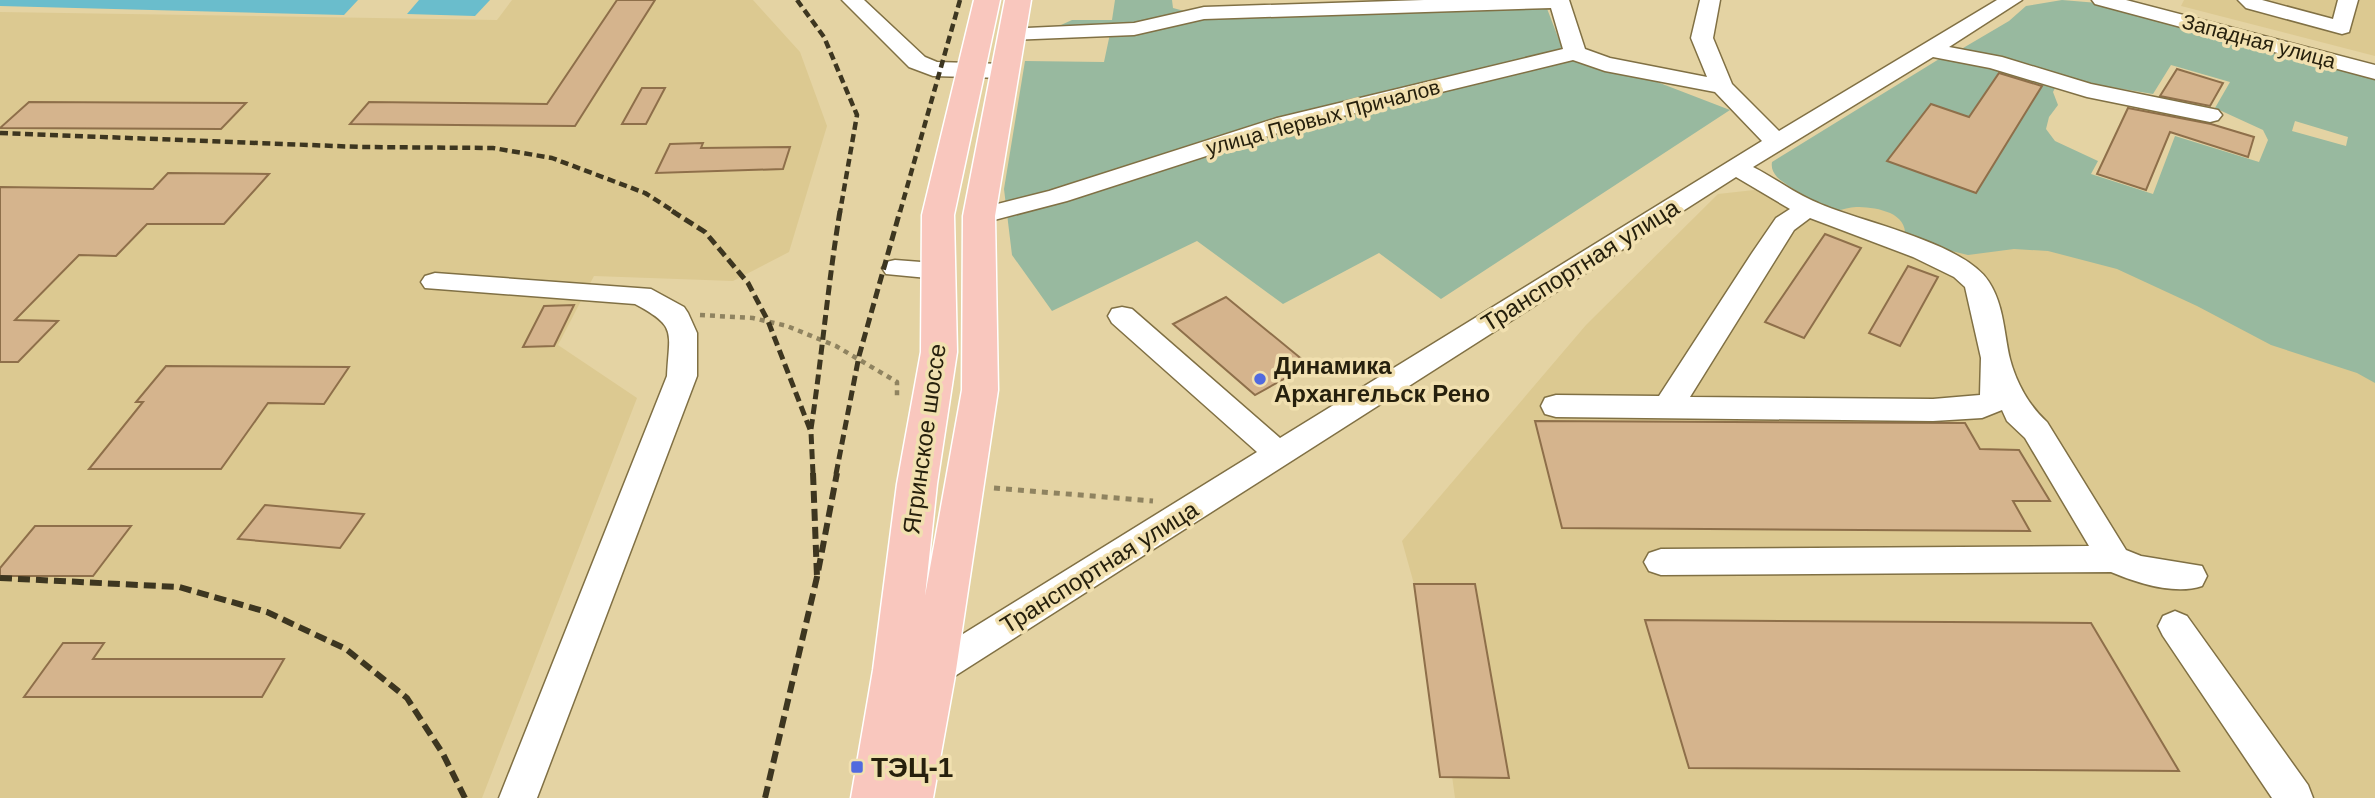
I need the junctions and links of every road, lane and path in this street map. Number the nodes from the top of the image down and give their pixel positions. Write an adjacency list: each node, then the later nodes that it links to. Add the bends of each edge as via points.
1 (852, 0): 12 (street, via 917,62 933,69)
2 (987, 0): 12 (main road, Ягринское шоссе)
3 (1710, 0): 14 (street, via 1702,38)
4 (2012, 0): 10 (street, Транспортная улица)
5 (2102, 0): 13 (street, Западная улица)
6 (2248, 0): 7 (street, via 2342,28)
7 (2348, 0)
8 (1559, 1): 9 (street, via 1204,13 1125,30); 11 (street)
9 (1015, 17): 12 (main road, Ягринское шоссе)
10 (1929, 50): 15 (street); 16 (street, Транспортная улица)
11 (1575, 53): 14 (street, via 1605,64); 19 (street, улица Первых Причалов, via 1285,122 1058,196)
12 (987, 71): 19 (main road, Ягринское шоссе); 21 (main road, Ягринское шоссе, via 938,215)
13 (2375, 72)
14 (1722, 87): 16 (street)
15 (2210, 115)
16 (1778, 143): 17 (street, Транспортная улица)
17 (1734, 168): 18 (street, via 1753,174); 29 (street, Транспортная улица)
18 (1808, 208): 25 (street, via 1966,272 1980,290); 28 (street, via 1785,224 1760,259)
19 (979, 216): 37 (main road, Ягринское шоссе, via 980,390)
20 (895, 268): 21 (street)
21 (939, 270): 36 (main road, Ягринское шоссе, via 939,352 917,484)
22 (435, 282): 23 (street, via 641,295)
23 (674, 313): 26 (path, via 768,321 824,339 897,382); 38 (street, via 683,333 682,376)
24 (1122, 316): 29 (street)
25 (1997, 361): 28 (street, via 1994,401 1982,407); 32 (street, via 2018,413 2036,430)
26 (897, 400)
27 (1556, 406): 28 (street)
28 (1668, 407)
29 (1279, 454): 31 (street, Транспортная улица)
30 (990, 488): 31 (path)
31 (1198, 505): 37 (street, Транспортная улица)
32 (2114, 559): 33 (street); 34 (street, via 2138,569)
33 (1661, 562)
34 (2190, 576)
35 (2175, 626): 41 (street)
36 (895, 670): 37 (street); 39 (main road, Ягринское шоссе)
37 (934, 670): 40 (main road, Ягринское шоссе)
38 (518, 798)
39 (875, 798)
40 (909, 798)
41 (2294, 798)

